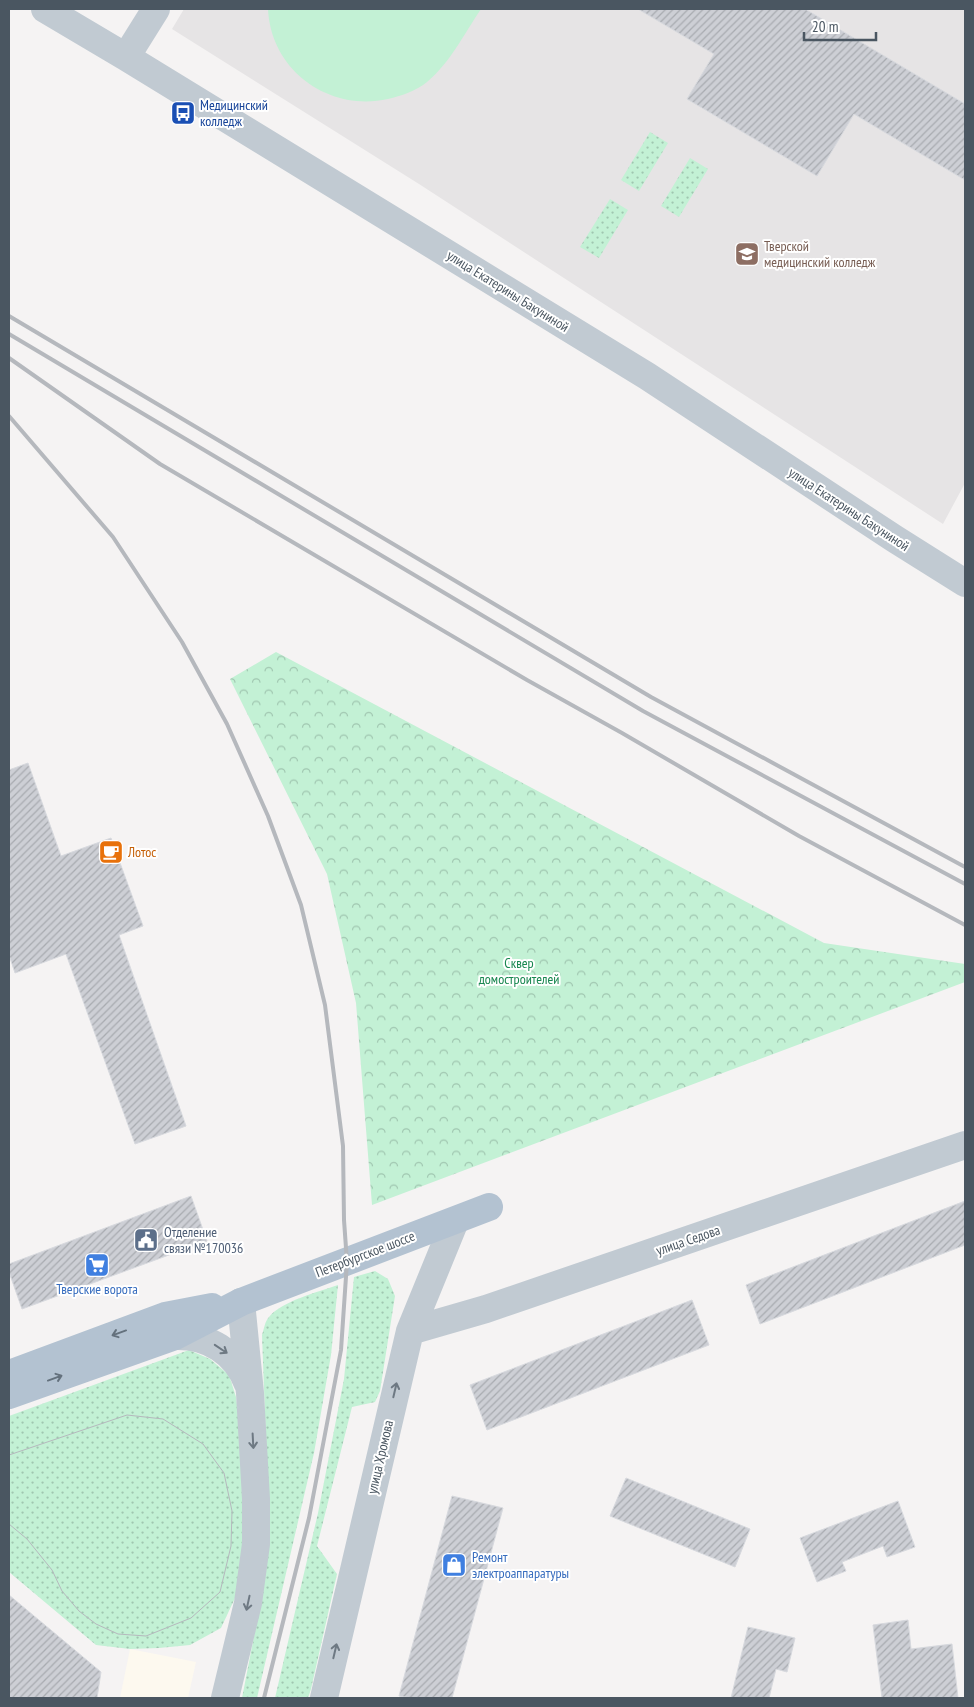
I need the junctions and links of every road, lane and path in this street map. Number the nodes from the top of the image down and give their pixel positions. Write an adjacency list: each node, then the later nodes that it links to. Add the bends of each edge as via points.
1 (45, 9): 3 (street, улица Екатерины Бакуниной)
2 (156, 9): 3 (street)
3 (126, 57): 4 (street, улица Екатерины Бакуниной, via 647,376)
4 (965, 583)
5 (965, 1145): 9 (street, улица Седова, via 486,1309)
6 (489, 1207): 7 (main road, Петербургское шоссе)
7 (455, 1221): 8 (main road, Петербургское шоссе); 9 (street, улица Хромова)
8 (241, 1302): 10 (main road, Петербургское шоссе); 11 (main road, Петербургское шоссе, one-way to 11, via 165,1316); 12 (street)
9 (410, 1331): 15 (street, улица Хромова, one-way to 9)
10 (175, 1336): 12 (street, one-way to 12, via 196,1337 224,1350 241,1369); 13 (main road, Петербургское шоссе, one-way to 10)
11 (9, 1374)
12 (250, 1392): 14 (street, one-way to 14, via 256,1544 248,1603)
13 (9, 1395)
14 (225, 1698)
15 (324, 1698)

